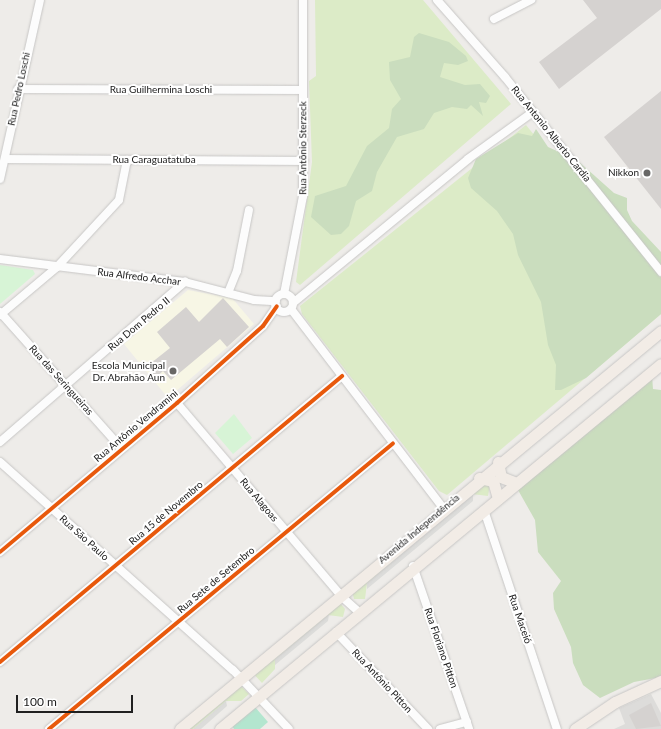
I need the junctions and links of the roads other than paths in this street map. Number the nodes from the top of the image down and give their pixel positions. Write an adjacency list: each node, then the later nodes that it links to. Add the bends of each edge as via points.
1 (40, 0): 6 (street, Rua Pedro Loschi)
2 (437, 0): 8 (street, Rua Antonio Alberto Cardia)
3 (531, 0): 5 (street)
4 (304, 2): 7 (street, Rua Antônio Sterzeck)
5 (494, 19)
6 (18, 89): 7 (street, Rua Guilhermina Loschi); 9 (street, Rua Pedro Loschi)
7 (303, 90): 11 (street, Rua Antônio Sterzeck)
8 (532, 112): 16 (street, Rua Antonio Alberto Cardia); 18 (street)
9 (5, 159): 10 (street, Rua Caraguatatuba); 12 (street, Rua Pedro Loschi)
10 (127, 160): 11 (street, Rua Caraguatatuba); 15 (street, via 119,200)
11 (304, 162): 20 (street, Rua Antônio Sterzeck, via 301,219)
12 (0, 179)
13 (248, 210): 19 (street, via 237,271)
14 (0, 259): 15 (street, Rua Alfredo Acchar)
15 (57, 267): 17 (street, Rua Alfredo Acchar); 23 (street)
16 (661, 272)
17 (185, 282): 19 (street, Rua Alfredo Acchar); 28 (street, Rua Dom Pedro II)
18 (305, 290): 20 (street); 22 (street, Rua Antônio Vendramini)
19 (228, 293): 21 (street, Rua Alfredo Acchar)
20 (286, 294): 21 (street, Rua Antônio Vendramini); 22 (street)
21 (276, 304): 22 (street); 24 (street, Rua Antônio Vendramini)
22 (289, 308): 24 (street, Rua Antônio Vendramini); 27 (street)
23 (0, 313): 28 (street, Rua das Seringueiras)
24 (268, 320): 29 (street, Rua Antônio Vendramini)
25 (661, 331): 34 (main road, Avenida Independência)
26 (661, 364): 37 (main road)
27 (342, 376): 31 (street); 35 (street, Rua 15 de Novembro)
28 (66, 385): 30 (street, Rua Dom Pedro II); 32 (street, Rua das Seringueiras)
29 (177, 403): 32 (street, Rua Antônio Vendramini); 35 (street, Rua Alagoas)
30 (0, 442)
31 (394, 443): 40 (street); 42 (street, Rua Sete de Setembro)
32 (122, 449): 39 (street, Rua Antônio Vendramini)
33 (0, 462): 39 (street, Rua São Paulo)
34 (498, 462): 36 (main road, Avenida Independência); 37 (main road, via 501,477)
35 (232, 468): 42 (street, Rua Alagoas); 44 (street, Rua 15 de Novembro)
36 (479, 478): 38 (main road, via 493,481); 40 (main road, Avenida Independência)
37 (517, 483): 38 (main road)
38 (498, 498): 41 (main road)
39 (51, 508): 43 (street, Rua Antônio Vendramini); 44 (street, Rua São Paulo)
40 (444, 508): 46 (main road, Avenida Independência)
41 (484, 510): 45 (main road); 61 (street, Rua Maceió)
42 (286, 531): 46 (street, Rua Alagoas); 48 (street, Rua Sete de Setembro)
43 (0, 552)
44 (114, 566): 48 (street, Rua São Paulo); 50 (street, Rua 15 de Novembro)
45 (413, 566): 47 (main road); 54 (street, Rua Floriano Pitton)
46 (341, 596): 47 (street, Rua Alagoas); 51 (main road, Avenida Independência)
47 (359, 612): 49 (main road)
48 (179, 621): 51 (street, Rua São Paulo); 55 (street, Rua Sete de Setembro)
49 (336, 632): 53 (main road); 59 (street, Rua Antônio Pitton)
50 (0, 662)
51 (241, 678): 53 (street, Rua São Paulo); 56 (main road, Avenida Independência)
52 (661, 681): 62 (main road, via 616,702)
53 (261, 696): 57 (main road); 58 (street, Rua São Paulo)
54 (468, 726): 60 (street)
55 (49, 729)
56 (180, 729)
57 (220, 729)
58 (289, 729)
59 (428, 729)
60 (440, 729)
61 (556, 729)
62 (575, 729)

